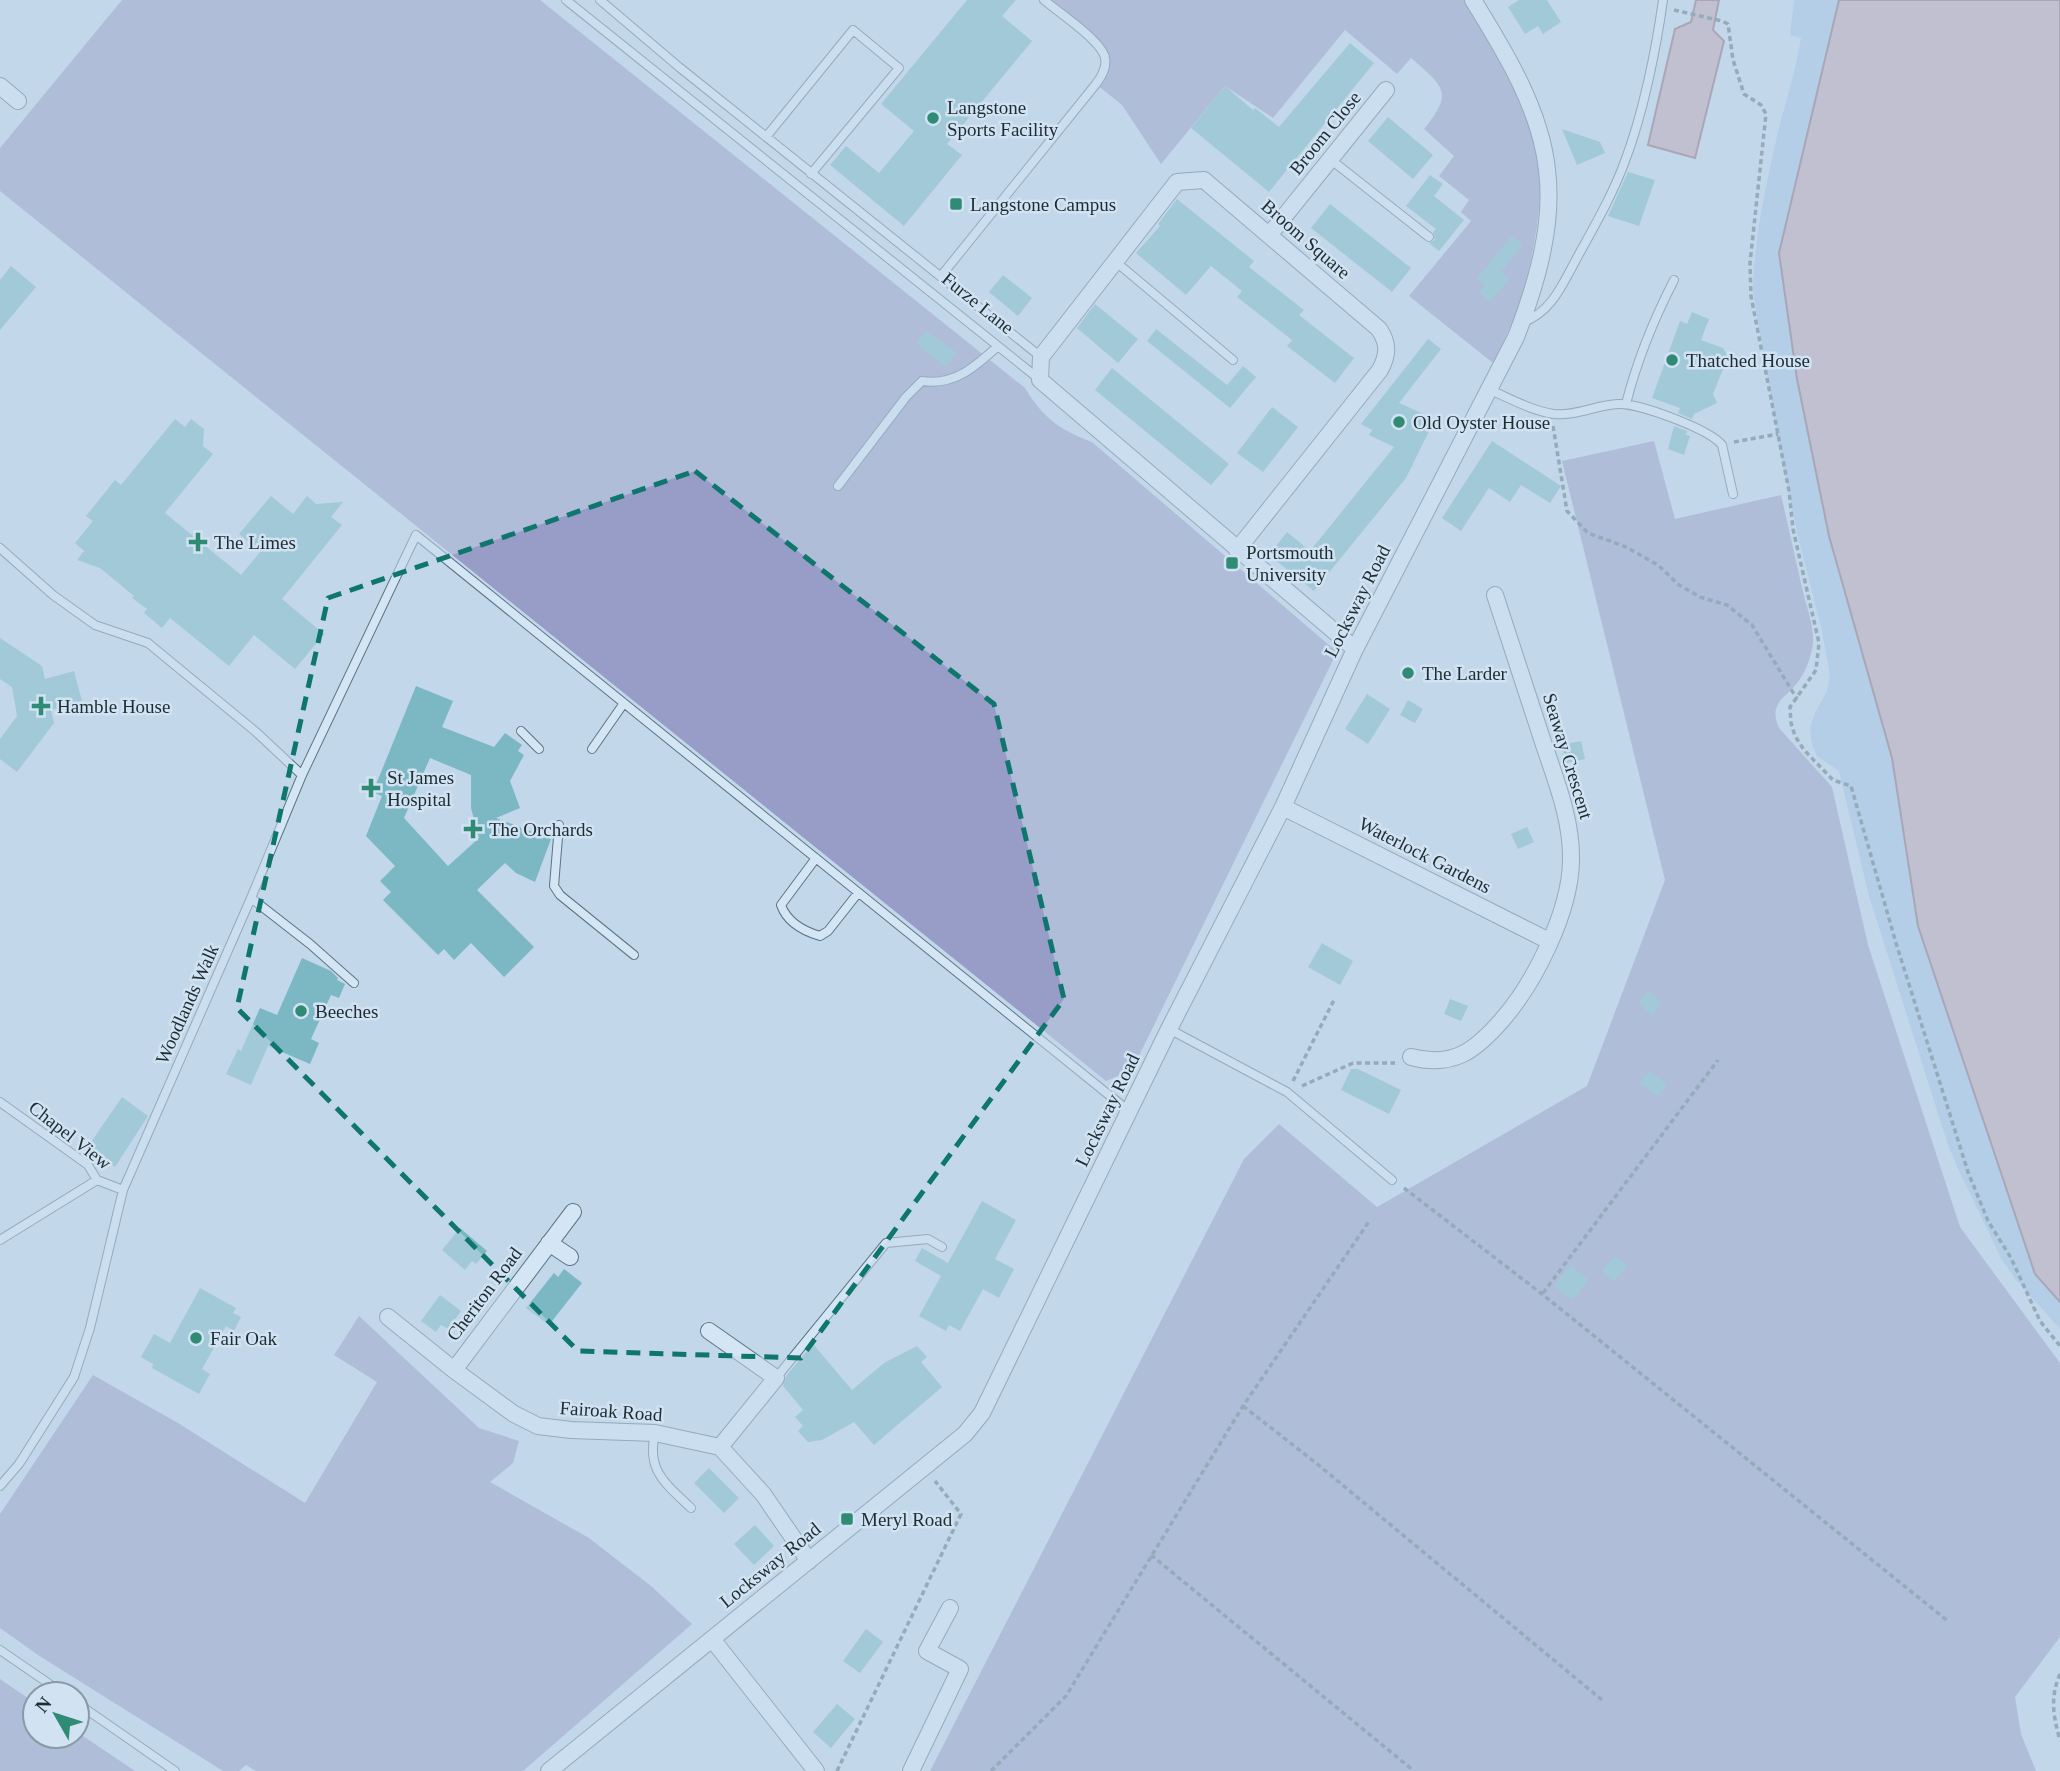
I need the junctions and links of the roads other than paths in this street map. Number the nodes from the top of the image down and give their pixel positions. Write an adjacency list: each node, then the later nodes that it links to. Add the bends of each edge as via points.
1 (566, 0): 18 (lane, Furze Lane)
2 (600, 0): 9 (lane)
3 (1044, 0): 15 (lane, via 1100,47 1106,60 1104,69)
4 (1472, 0): 17 (street, Locksway Road, via 1520,82 1547,168 1543,245)
5 (1663, 0): 17 (lane, via 1656,46 1625,162 1559,290 1543,312)
6 (0, 86): 8 (street)
7 (1386, 90): 10 (street, Broom Close)
8 (18, 101)
9 (766, 137): 11 (lane); 11 (lane, via 853,30 900,68)
10 (1330, 159): 12 (street, Broom Close); 13 (lane)
11 (811, 174): 15 (lane)
12 (1270, 234): 14 (street, Broom Square, via 1204,180 1177,182); 27 (street, Broom Square, via 1379,329 1386,340 1387,357)
13 (1429, 237)
14 (1116, 262): 19 (street, Broom Square); 20 (lane)
15 (941, 276): 19 (lane)
16 (1674, 280): 23 (lane, via 1636,363)
17 (1521, 323): 22 (street, Locksway Road)
18 (998, 346): 21 (lane, Furze Lane); 24 (lane, via 949,382 922,381)
19 (1041, 357): 21 (street)
20 (1233, 360)
21 (1040, 380): 27 (street, Furze Lane)
22 (1488, 389): 23 (lane, via 1551,413); 29 (street, Locksway Road)
23 (1626, 404): 25 (lane, via 1717,439)
24 (838, 486)
25 (1733, 494)
26 (0, 548): 34 (lane, via 94,625 148,643)
27 (1237, 550): 29 (street, Furze Lane)
28 (1496, 596): 40 (street, Seaway Crescent, via 1569,832 1569,886)
29 (1355, 649): 35 (street, Locksway Road)
30 (624, 703): 33 (lane); 34 (lane, Woodlands Walk, via 416,535); 37 (lane)
31 (521, 732): 32 (lane)
32 (539, 749)
33 (592, 749)
34 (302, 775): 39 (lane, Woodlands Walk)
35 (1283, 807): 40 (street, Waterlock Gardens); 43 (street, Locksway Road)
36 (559, 825): 41 (lane, via 554,886)
37 (816, 858): 38 (lane); 38 (lane, via 781,905 784,915 805,932 820,936)
38 (858, 893): 46 (lane)
39 (251, 898): 42 (lane); 49 (lane, Woodlands Walk)
40 (1549, 941): 44 (street, Seaway Crescent, via 1514,1005 1476,1046 1445,1061)
41 (634, 955)
42 (354, 983)
43 (1168, 1030): 46 (street, Locksway Road); 48 (lane, via 1287,1092)
44 (1411, 1057)
45 (0, 1102): 47 (lane, Chapel View, via 88,1165)
46 (1130, 1112): 63 (street, Locksway Road, via 982,1413 965,1434)
47 (97, 1180): 49 (lane, Chapel View); 51 (lane)
48 (1392, 1180)
49 (123, 1190): 61 (lane, Woodlands Walk, via 74,1377)
50 (573, 1212): 52 (street, Cheriton Road)
51 (0, 1240)
52 (549, 1243): 54 (street, Cheriton Road); 57 (street, Cheriton Road)
53 (942, 1247): 58 (lane, via 928,1239 886,1243)
54 (570, 1257)
55 (388, 1317): 57 (street, Fairoak Road)
56 (709, 1331): 58 (street)
57 (454, 1370): 59 (street, Fairoak Road, via 538,1426)
58 (776, 1378): 60 (street)
59 (655, 1433): 60 (street, Fairoak Road); 62 (lane, via 651,1449 656,1469)
60 (720, 1447): 63 (street, via 763,1493)
61 (0, 1486)
62 (691, 1508)
63 (809, 1560): 65 (street, Locksway Road)
64 (950, 1608): 72 (street, via 927,1651 960,1669)
65 (712, 1639): 70 (street, Locksway Road); 71 (street)
66 (0, 1650): 67 (lane)
67 (44, 1680)
68 (91, 1713): 69 (lane)
69 (175, 1771)
70 (550, 1771)
71 (816, 1771)
72 (911, 1771)

